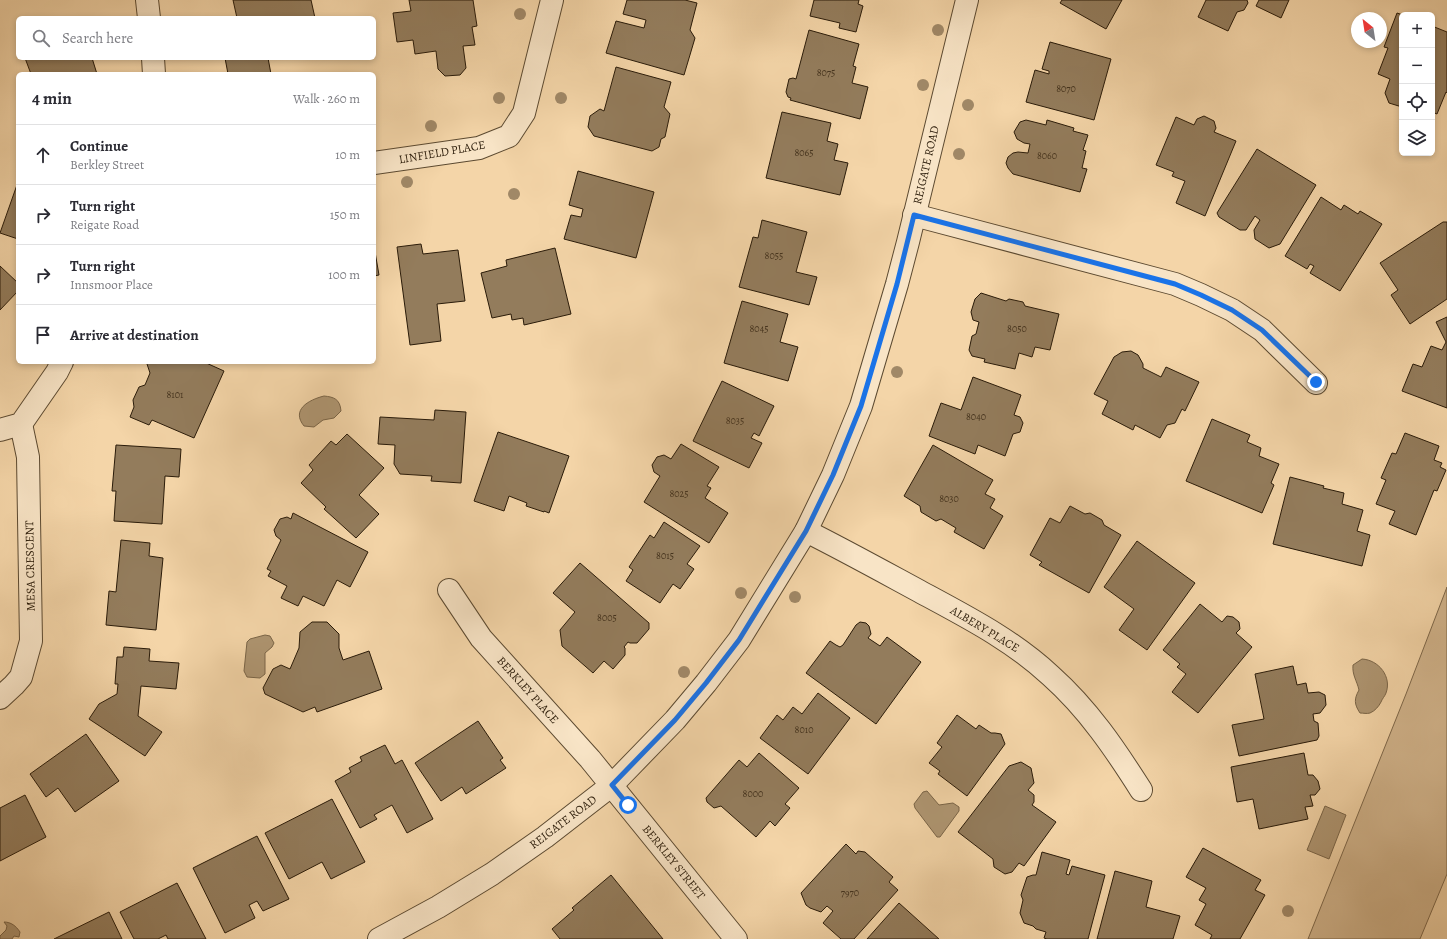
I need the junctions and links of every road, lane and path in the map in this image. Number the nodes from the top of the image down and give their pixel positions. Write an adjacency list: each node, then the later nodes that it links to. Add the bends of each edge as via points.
1 (147, 0): 4 (street)
2 (552, 0): 7 (street, LINFIELD PLACE, via 524,113 509,136 479,148)
3 (967, 0): 8 (street, REIGATE ROAD)
4 (149, 16)
5 (153, 60): 6 (street)
6 (154, 72)
7 (376, 163)
8 (914, 215): 10 (street, via 1175,284 1232,310 1262,330); 13 (street, REIGATE ROAD, via 897,284 861,406 833,475)
9 (61, 364): 11 (street)
10 (1316, 382)
11 (21, 424): 12 (street); 15 (street, MESA CRESCENT, via 28,457 31,641 21,677)
12 (0, 430)
13 (806, 531): 16 (street, REIGATE ROAD, via 739,640 675,720); 17 (street, ALBERY PLACE, via 986,627 1019,649 1052,676 1094,722 1112,744)
14 (449, 590): 16 (street, BERKLEY PLACE, via 482,638)
15 (0, 698)
16 (612, 785): 18 (street, REIGATE ROAD, via 492,874); 19 (street, BERKLEY STREET)
17 (1141, 790)
18 (380, 939)
19 (736, 939)

